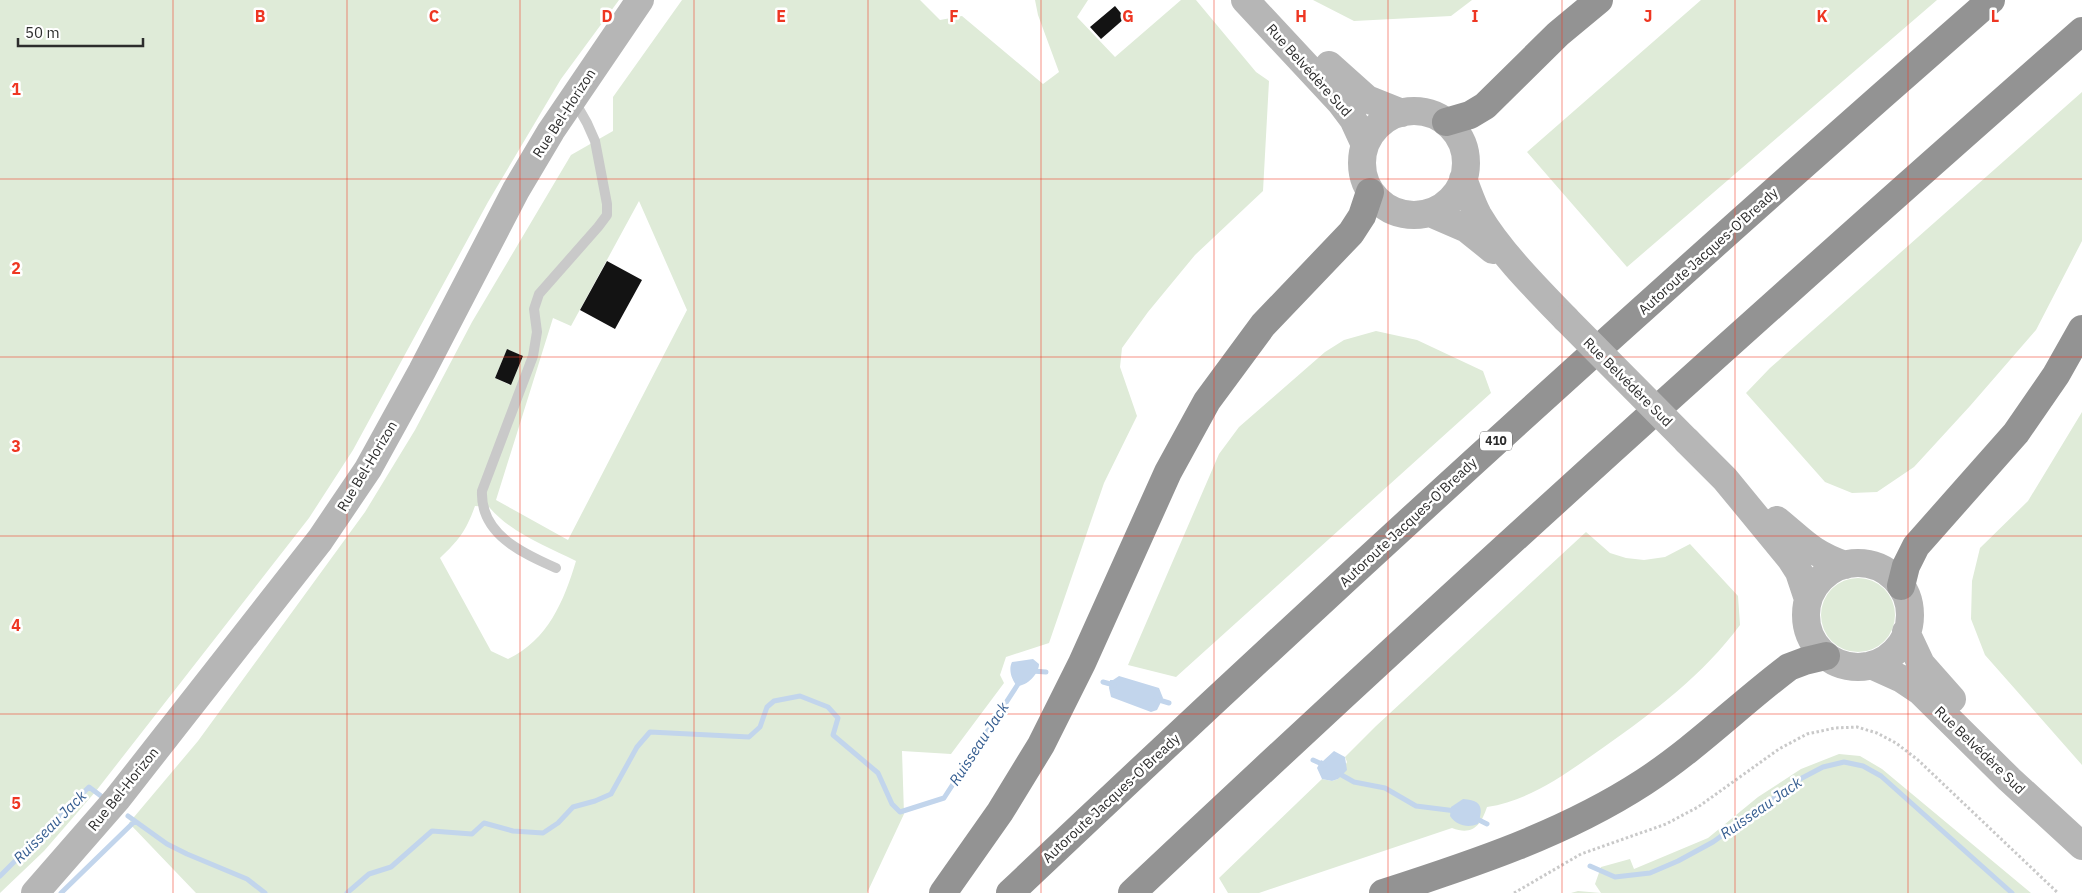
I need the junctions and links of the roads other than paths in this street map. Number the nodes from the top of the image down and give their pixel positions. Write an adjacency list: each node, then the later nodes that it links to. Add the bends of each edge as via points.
1 (640, 0): 7 (street, Rue Bel-Horizon)
2 (1245, 0): 10 (street, Rue Belvédère Sud, via 1337,98 1353,119)
3 (1262, 0): 8 (street, Rue Belvédère Sud, via 1357,91 1375,103)
4 (1600, 0): 9 (highway, via 1550,42 1485,106 1470,116)
5 (1992, 0): 28 (highway, Autoroute Jacques-O'Bready / 410, via 1466,468)
6 (2082, 31): 29 (highway, via 1617,444)
7 (573, 98): 18 (lane, via 595,141 607,204 606,215 539,294 535,303 537,332 533,356 482,491 484,513 494,530 526,555); 26 (street, Rue Bel-Horizon, via 516,190 396,419 348,501 117,799)
8 (1402, 113): 9 (street, via 1425,113); 10 (street, via 1380,124)
9 (1446, 122): 11 (street, via 1462,145 1466,162)
10 (1365, 145): 12 (street, via 1362,169)
11 (1463, 179): 13 (street, via 1451,200); 14 (street, Rue Belvédère Sud, via 1482,221)
12 (1370, 192): 13 (street, via 1394,212 1412,216); 27 (highway, via 1362,216 1351,233 1264,325 1204,406 1168,472 1085,657 1041,745)
13 (1430, 213): 14 (street, Rue Belvédère Sud, via 1470,232)
14 (1532, 284): 16 (street, Rue Belvédère Sud, bridge)
15 (2082, 329): 19 (highway, via 2056,375 2016,433 1913,551)
16 (1725, 479): 17 (street, Rue Belvédère Sud, via 1810,549); 20 (street, Rue Belvédère Sud, via 1790,558)
17 (1845, 565): 19 (street, via 1864,563 1880,568); 20 (street, via 1824,575)
18 (556, 568)
19 (1901, 586): 21 (street, via 1909,606)
20 (1808, 599): 22 (street, via 1807,628)
21 (1906, 632): 23 (street, via 1895,651); 24 (street, Rue Belvédère Sud, via 1919,661 1931,677)
22 (1826, 656): 23 (street, via 1849,666); 30 (highway, via 1789,667 1690,749 1600,808 1494,855)
23 (1871, 665): 25 (street, Rue Belvédère Sud, via 1902,678 1920,691)
24 (2082, 840)
25 (2082, 846)
26 (35, 893)
27 (944, 893)
28 (1010, 893)
29 (1132, 893)
30 (1383, 893)

